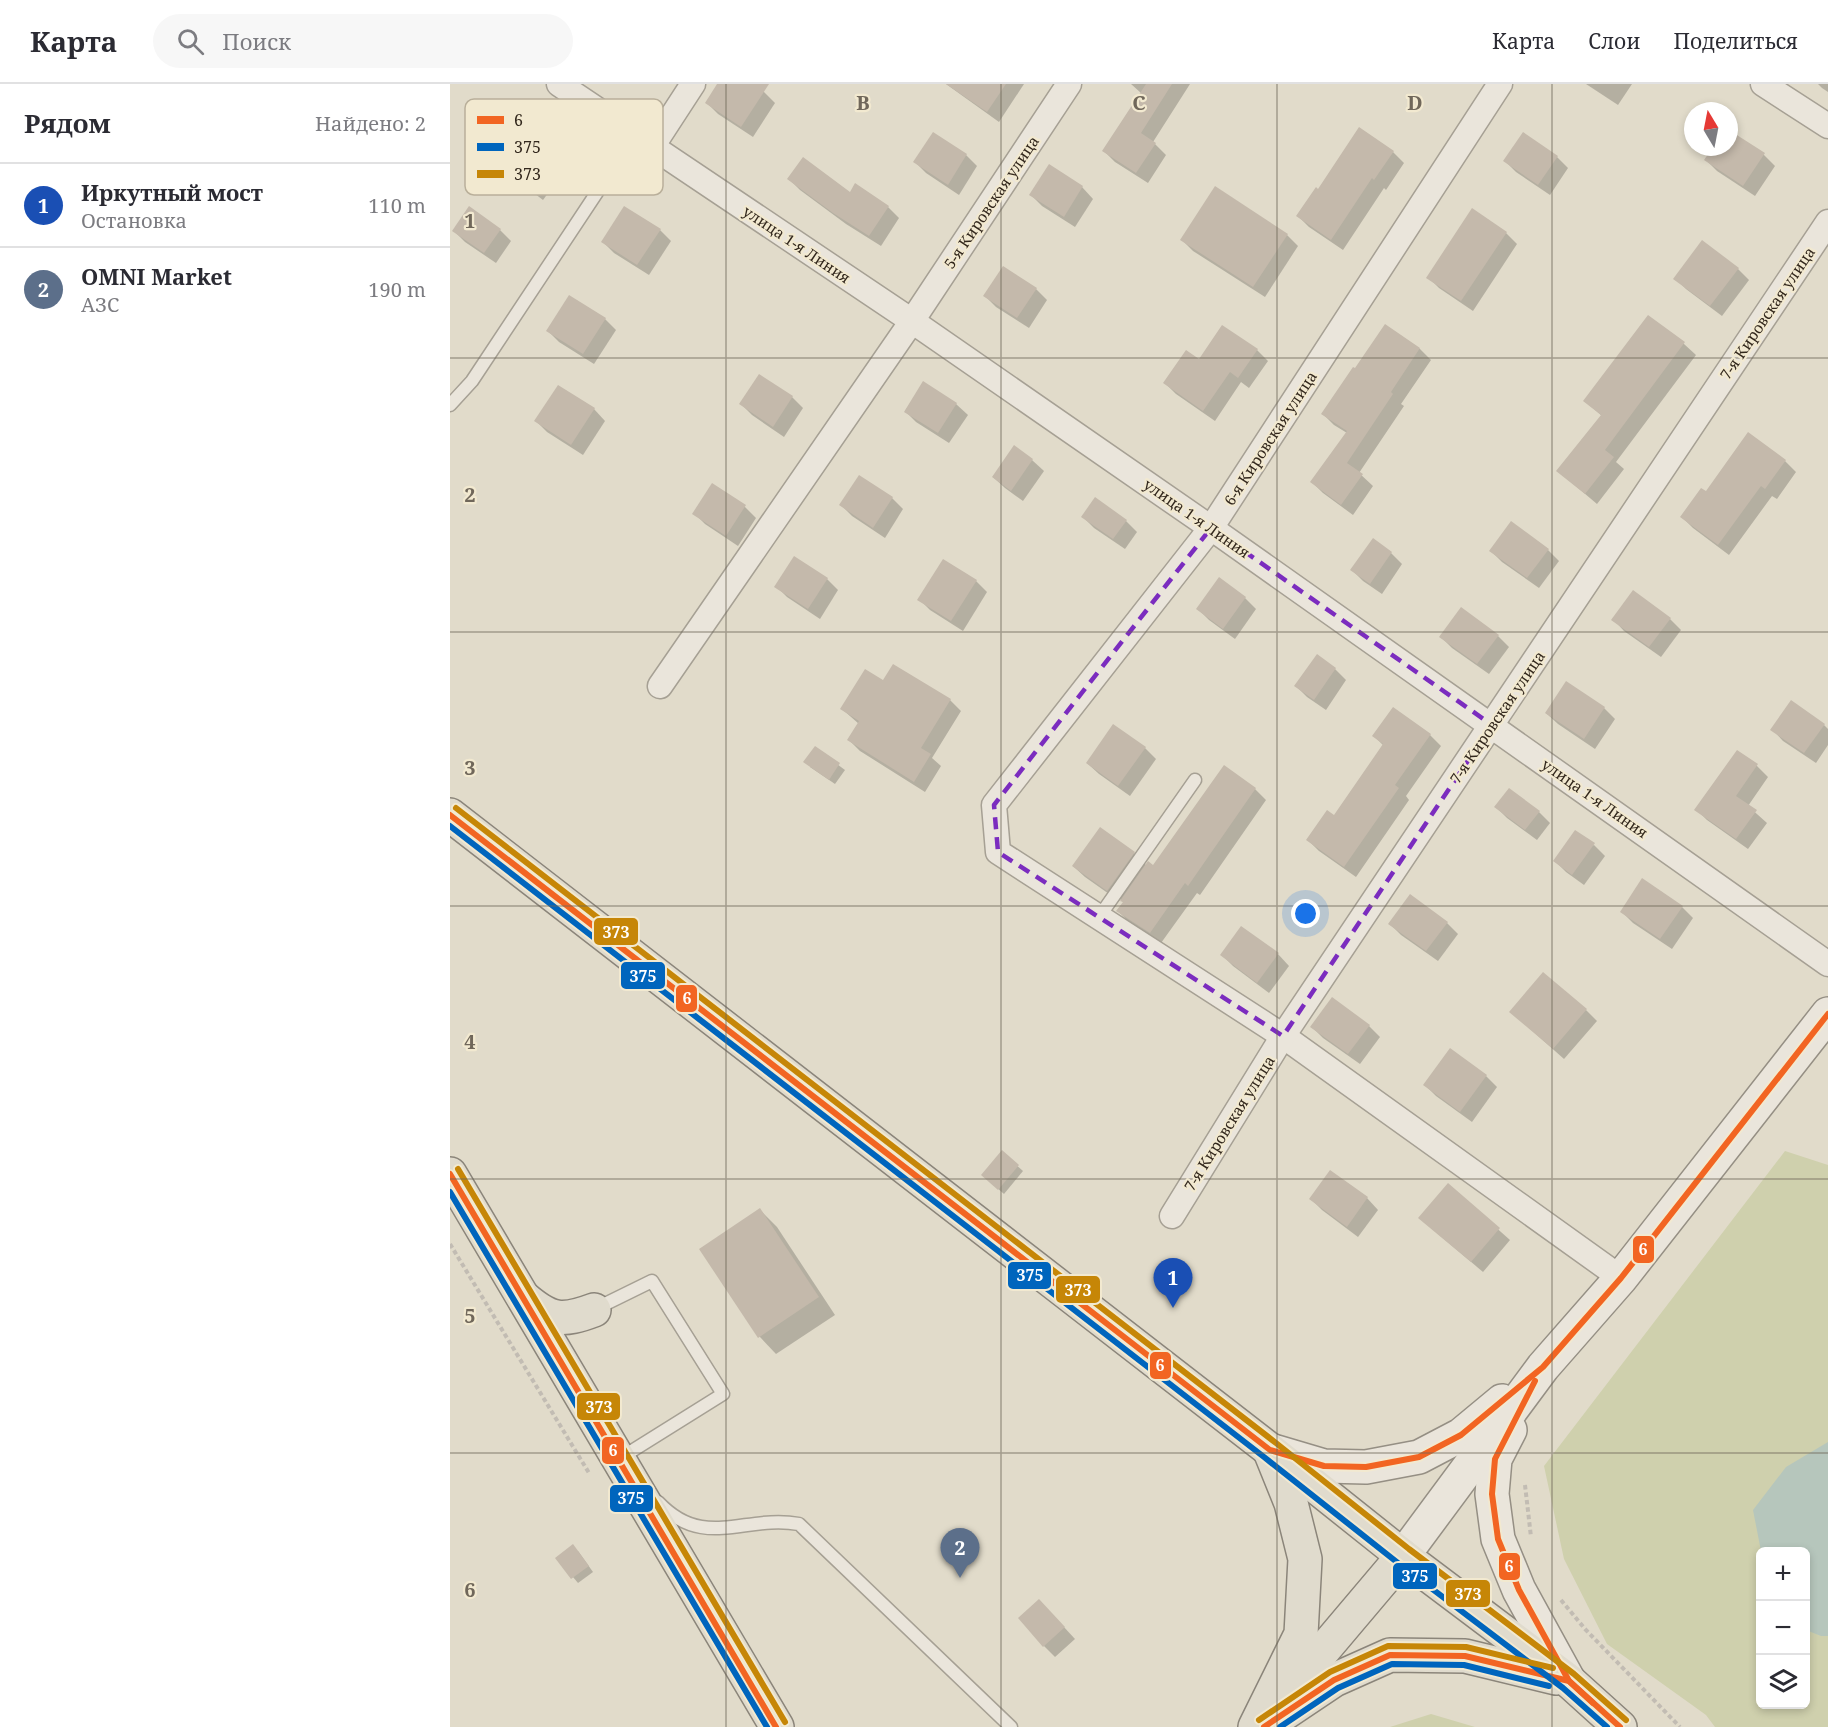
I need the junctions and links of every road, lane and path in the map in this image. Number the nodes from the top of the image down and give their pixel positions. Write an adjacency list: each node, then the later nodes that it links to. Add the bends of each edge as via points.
1 (559, 84): 6 (street, улица 1-я Линия)
2 (693, 84): 7 (street)
3 (1069, 84): 12 (street, 5-я Кировская улица)
4 (1500, 84): 14 (street, 6-я Кировская улица)
5 (1763, 84): 8 (street)
6 (581, 99)
7 (663, 118)
8 (1828, 126)
9 (663, 154): 12 (street, улица 1-я Линия)
10 (605, 195): 13 (lane, via 472,381)
11 (1828, 222): 16 (street, 7-я Кировская улица)
12 (912, 321): 14 (street, улица 1-я Линия); 15 (street, 5-я Кировская улица)
13 (450, 405)
14 (1211, 528): 16 (street, улица 1-я Линия); 19 (street, 6-я Кировская улица, via 994,805 999,852)
15 (660, 686)
16 (1492, 725): 20 (street, улица 1-я Линия); 22 (street, 7-я Кировская улица)
17 (1195, 780): 19 (lane)
18 (450, 815): 29 (main road)
19 (1099, 917): 22 (street)
20 (1828, 964)
21 (1828, 1014): 25 (main road)
22 (1283, 1036): 24 (street, 7-я Кировская улица); 25 (street)
23 (450, 1174): 26 (main road)
24 (1172, 1216)
25 (1621, 1278): 28 (main road)
26 (522, 1297): 27 (main road, via 556,1318); 30 (main road)
27 (594, 1310): 30 (lane, via 652,1281 723,1394)
28 (1543, 1367): 29 (main road, via 1461,1435 1419,1457 1366,1467 1324,1466); 33 (main road); 35 (main road, via 1495,1459 1492,1494 1497,1539 1519,1590)
29 (1270, 1450): 33 (main road); 38 (main road, via 1291,1503 1305,1559 1301,1634)
30 (618, 1460): 36 (main road); 37 (lane, via 662,1506 698,1528 783,1521 799,1524)
31 (1524, 1478): 32 (path)
32 (1533, 1544)
33 (1404, 1556): 35 (main road); 38 (main road)
34 (1556, 1591): 41 (path, via 1585,1629)
35 (1569, 1681): 39 (main road, via 1465,1656 1390,1655 1334,1680); 40 (main road)
36 (777, 1727)
37 (1011, 1727)
38 (1257, 1727)
39 (1264, 1727)
40 (1620, 1727)
41 (1680, 1727)

